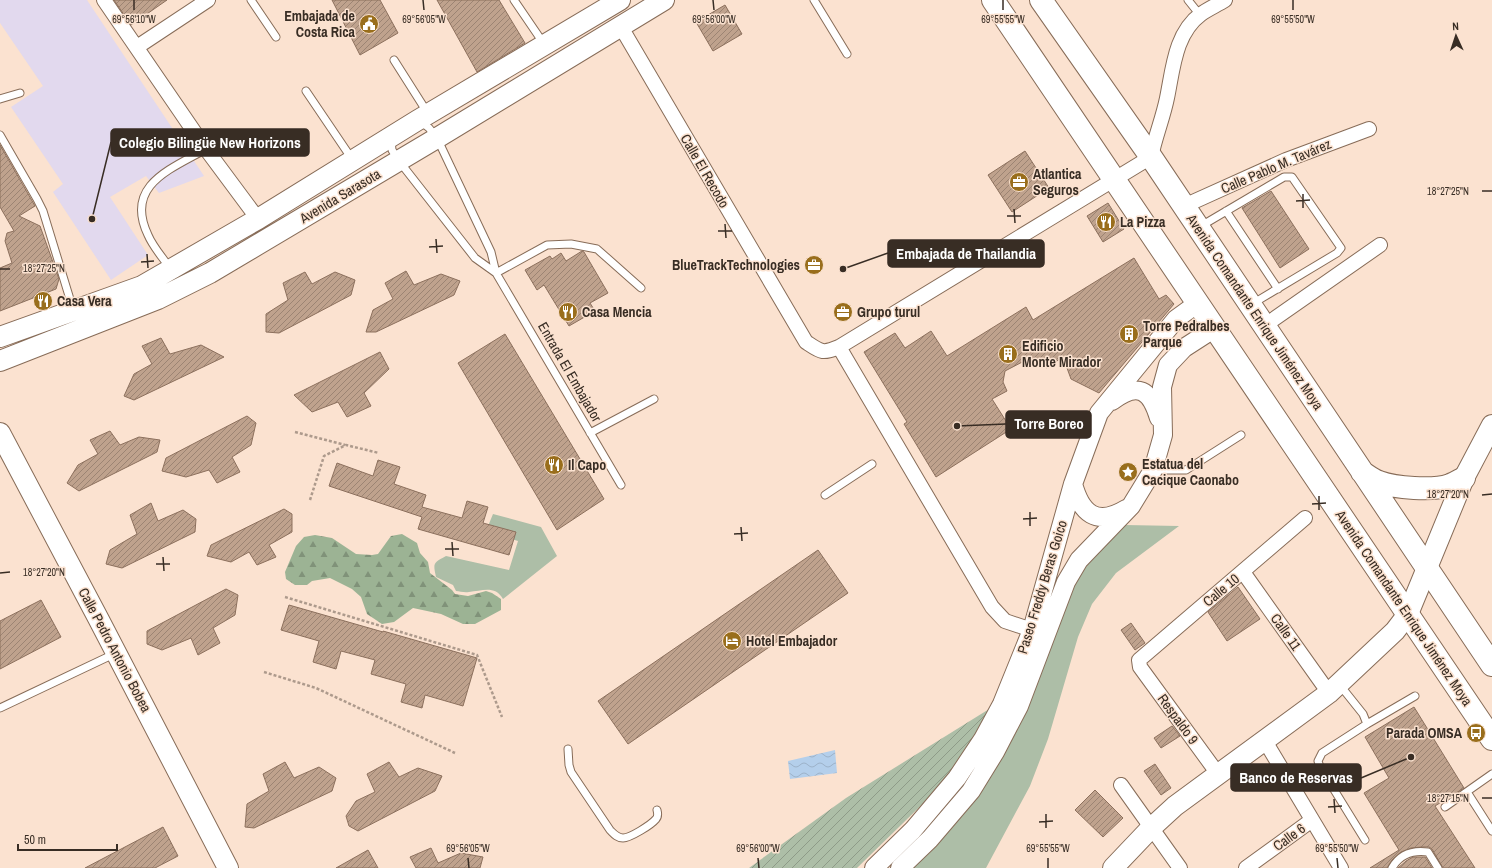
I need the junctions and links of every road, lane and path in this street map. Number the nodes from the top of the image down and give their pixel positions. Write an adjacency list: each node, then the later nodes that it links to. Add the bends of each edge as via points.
1 (104, 0): 16 (street)
2 (208, 0): 16 (street)
3 (251, 0): 14 (lane)
4 (514, 0): 15 (lane)
5 (620, 0): 15 (main road, Avenida Sarasota)
6 (664, 0): 13 (main road, Avenida Sarasota)
7 (814, 0): 17 (lane)
8 (993, 0): 31 (main road, Avenida Comandante Enrique Jiménez Moya)
9 (1041, 0): 28 (main road, Avenida Comandante Enrique Jiménez Moya)
10 (1188, 0): 12 (lane)
11 (1225, 0): 12 (street)
12 (1200, 15): 28 (street, via 1188,28 1179,44)
13 (621, 27): 26 (main road, Avenida Sarasota); 47 (street, Calle El Recodo, via 806,342 820,351)
14 (276, 37)
15 (545, 45): 22 (main road, Avenida Sarasota)
16 (137, 47): 27 (street)
17 (847, 54)
18 (394, 60): 22 (lane)
19 (306, 91): 29 (lane)
20 (20, 93): 21 (lane)
21 (0, 99)
22 (424, 117): 25 (main road, Avenida Sarasota); 26 (lane)
23 (1370, 129): 32 (street, Calle Pablo M. Tavárez, via 1286,160)
24 (0, 135): 43 (lane, via 43,211)
25 (391, 138): 29 (main road, Avenida Sarasota); 30 (lane, Entrada El Embajador, via 392,150)
26 (438, 138): 30 (main road, Avenida Sarasota); 38 (lane, Entrada El Embajador, via 491,252)
27 (206, 150): 34 (street); 37 (lane, via 160,175 150,185 143,199 141,208 148,235)
28 (1151, 158): 31 (street, Calle El Recodo); 32 (main road, Avenida Comandante Enrique Jiménez Moya)
29 (353, 161): 34 (main road, Avenida Sarasota)
30 (399, 162): 38 (lane, Entrada El Embajador, via 475,258); 48 (main road, Avenida Sarasota, via 203,277 158,299)
31 (1115, 179): 41 (main road, Avenida Comandante Enrique Jiménez Moya); 47 (street, Calle El Recodo)
32 (1184, 206): 35 (main road, Avenida Comandante Enrique Jiménez Moya)
33 (1226, 211): 35 (lane); 40 (lane); 40 (lane, via 1284,177 1292,177 1341,248 1337,253)
34 (258, 219): 37 (main road, Avenida Sarasota)
35 (1198, 228): 42 (main road, Avenida Comandante Enrique Jiménez Moya)
36 (1380, 245): 44 (street)
37 (171, 269): 43 (main road, Avenida Sarasota, via 142,286)
38 (496, 273): 39 (lane, via 547,245 571,244 597,249); 54 (lane, Entrada El Embajador)
39 (641, 288)
40 (1278, 289): 42 (lane)
41 (1198, 303): 45 (main road, Avenida Comandante Enrique Jiménez Moya); 50 (street, Paseo Freddy Beras Goico, via 1176,319)
42 (1250, 305): 44 (main road, Avenida Comandante Enrique Jiménez Moya)
43 (73, 311): 46 (main road, Avenida Sarasota)
44 (1264, 326): 61 (main road, Avenida Comandante Enrique Jiménez Moya)
45 (1215, 328): 55 (street, Paseo Freddy Beras Goico, via 1184,348 1168,365 1162,387); 72 (main road, Avenida Comandante Enrique Jiménez Moya)
46 (0, 337)
47 (840, 347): 73 (street, via 992,607 1005,621)
48 (0, 361)
49 (654, 399): 54 (lane)
50 (1099, 413): 55 (street, via 1125,393 1143,392 1154,401); 63 (street, Paseo Freddy Beras Goico)
51 (1492, 425): 62 (main road)
52 (295, 432): 57 (path)
53 (0, 433): 74 (main road, Calle Pedro Antonio Bobea)
54 (590, 433): 64 (lane, Entrada El Embajador)
55 (1163, 435): 60 (street, Paseo Freddy Beras Goico)
56 (1240, 435): 60 (lane, via 1186,470)
57 (346, 445): 58 (path); 66 (path, via 324,456)
58 (379, 453)
59 (872, 464): 65 (lane)
60 (1153, 470): 67 (street, Paseo Freddy Beras Goico)
61 (1362, 472): 62 (main road, via 1378,482 1411,488 1450,485); 69 (main road, Avenida Comandante Enrique Jiménez Moya)
62 (1464, 478): 69 (main road)
63 (1073, 484): 67 (street, via 1082,507 1095,516 1118,514); 73 (street, Paseo Freddy Beras Goico)
64 (621, 485)
65 (825, 494)
66 (310, 500)
67 (1131, 506): 99 (street, Paseo Freddy Beras Goico, via 1079,560 1066,582 1020,706 971,791 930,839)
68 (1305, 518): 70 (street, Calle 10)
69 (1427, 568): 72 (main road); 76 (main road, Avenida Comandante Enrique Jiménez Moya)
70 (1243, 572): 75 (street, Calle 10, via 1139,660); 78 (street, Calle 11)
71 (285, 597): 81 (path, via 477,655)
72 (1408, 614): 78 (main road, via 1395,631); 83 (main road, Avenida Comandante Enrique Jiménez Moya)
73 (1032, 630): 98 (street, Paseo Freddy Beras Goico, via 1002,704 983,739 957,778 913,830)
74 (116, 653): 80 (lane); 97 (main road, Calle Pedro Antonio Bobea)
75 (1139, 663): 87 (street, Respaldo 9)
76 (1492, 665)
77 (264, 672): 86 (path, via 316,688)
78 (1334, 688): 82 (lane, via 1363,714); 84 (main road)
79 (1415, 696): 82 (lane)
80 (0, 708)
81 (502, 717)
82 (1367, 724): 96 (lane, via 1322,753 1318,761)
83 (1492, 739)
84 (1264, 741): 87 (main road); 93 (street)
85 (568, 749): 92 (lane, via 571,772 617,837 632,836 655,820)
86 (455, 753)
87 (1218, 774): 94 (main road, via 1175,806)
88 (1492, 774): 90 (lane)
89 (1121, 785): 94 (street)
90 (1467, 792): 91 (lane); 95 (lane)
91 (1445, 807)
92 (658, 810)
93 (1312, 820): 102 (street, Calle 6); 103 (street)
94 (1151, 828): 100 (main road); 101 (street)
95 (1492, 831)
96 (1365, 840)
97 (228, 868)
98 (874, 868)
99 (900, 868)
100 (1113, 868)
101 (1180, 868)
102 (1246, 868)
103 (1342, 868)
104 (1392, 868): 105 (lane, via 1399,858 1418,851 1428,852)
105 (1438, 868)

